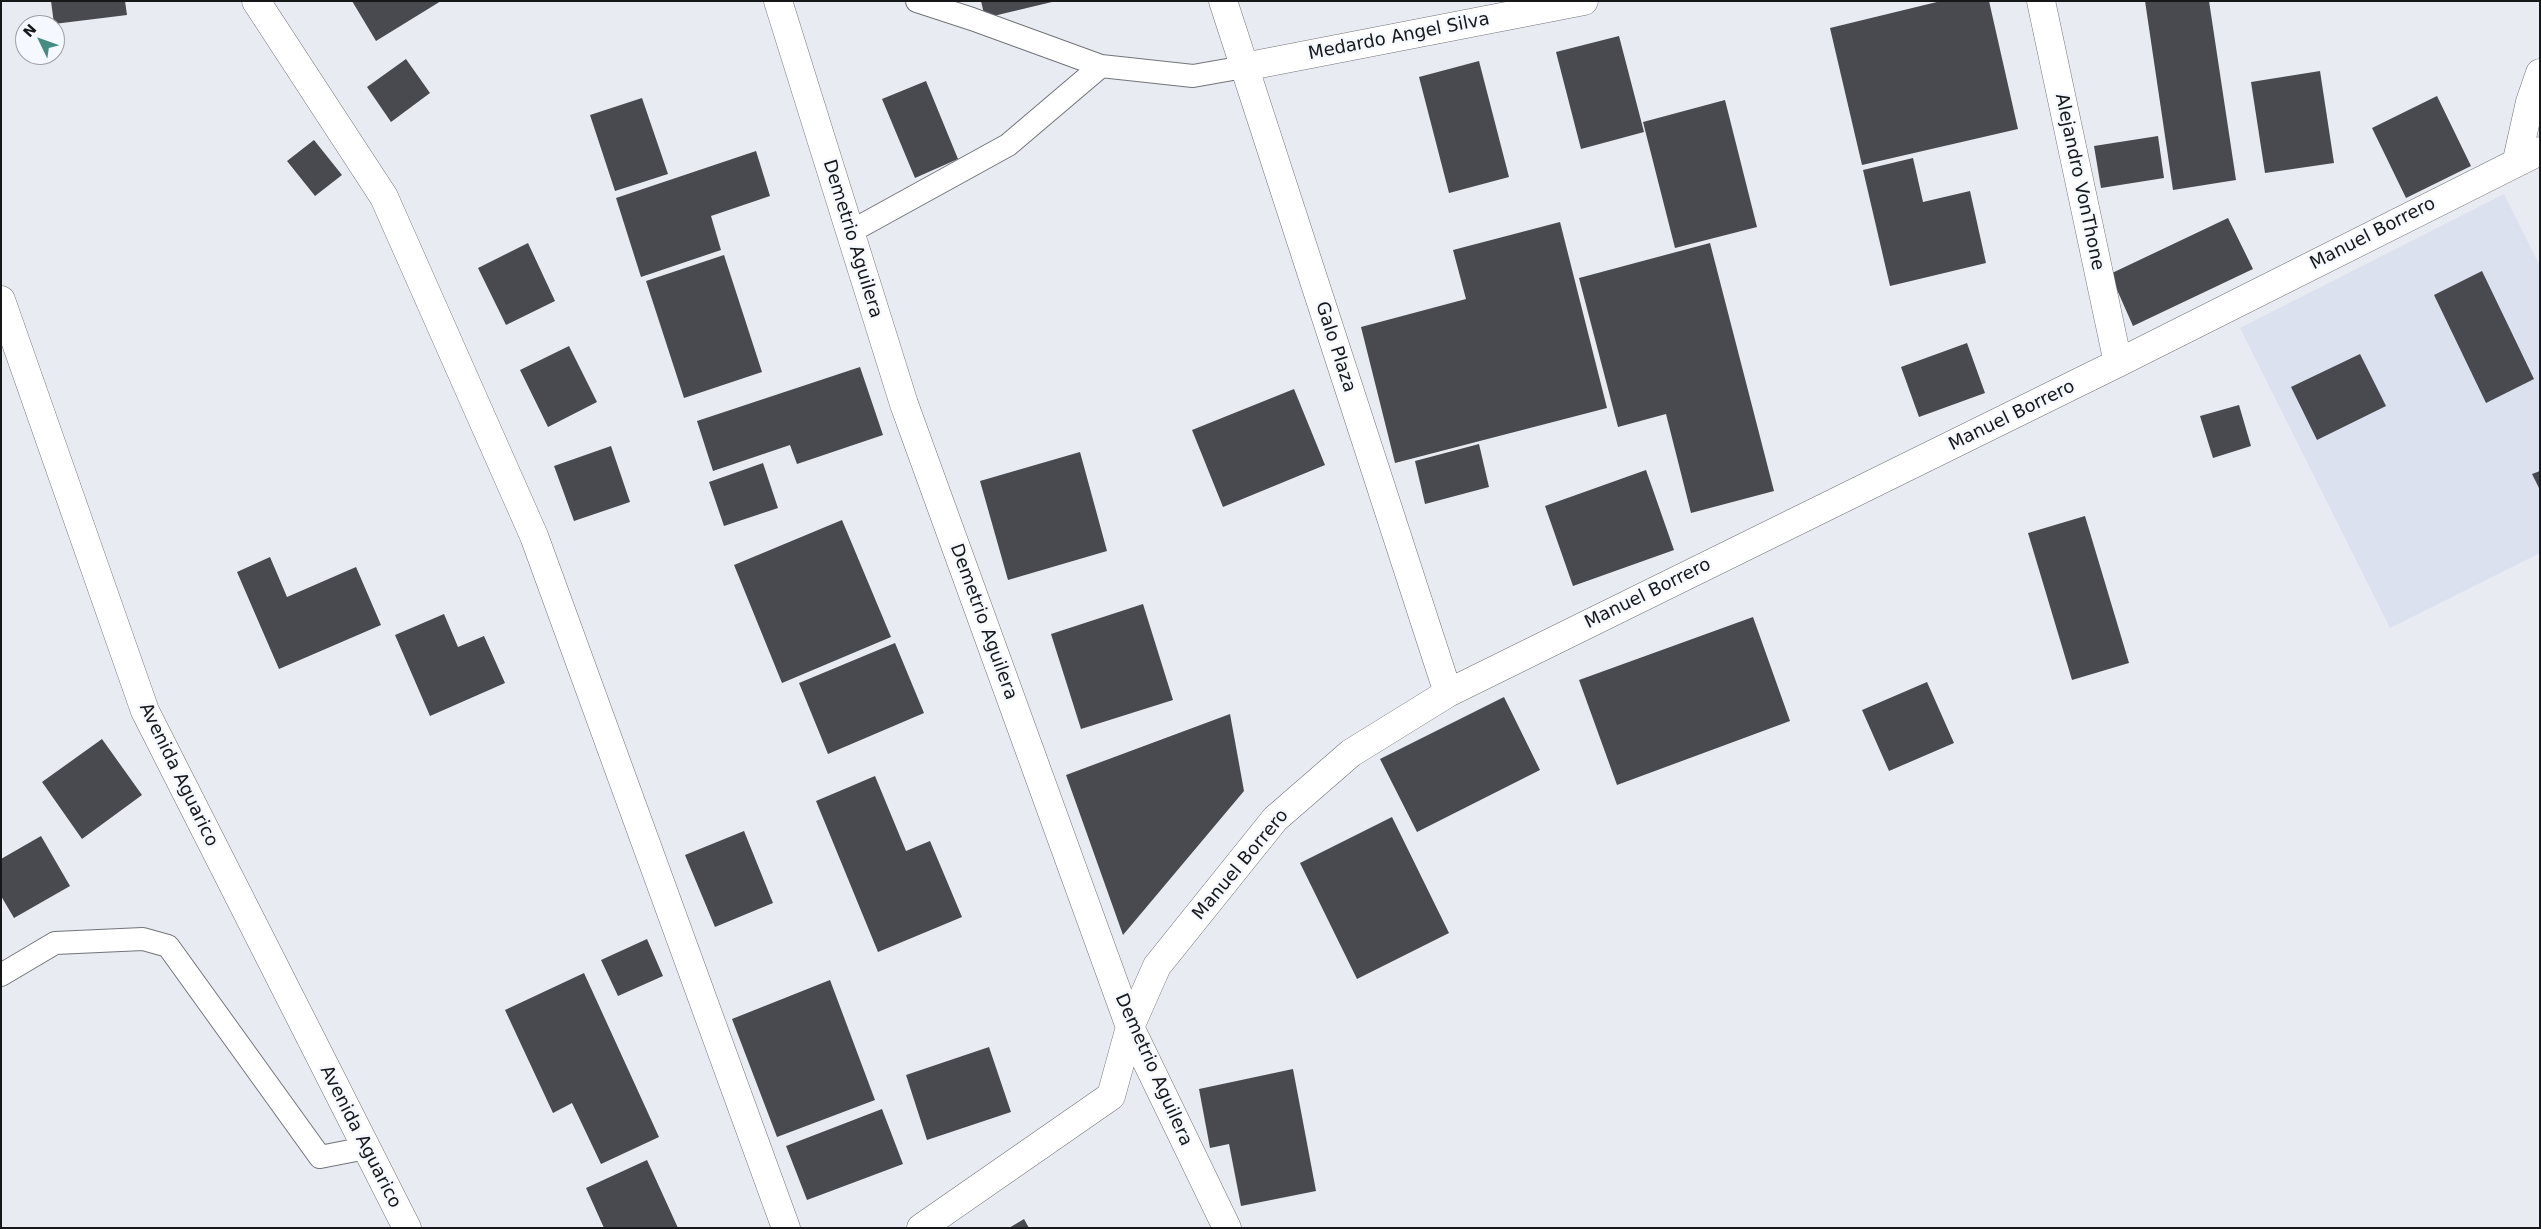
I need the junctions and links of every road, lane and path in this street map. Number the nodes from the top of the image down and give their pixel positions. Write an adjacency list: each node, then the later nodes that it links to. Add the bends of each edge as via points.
1 (256, 1): 19 (main road, via 384,197 534,536)
2 (778, 1): 11 (main road, Demetrio Aguilera)
3 (917, 1): 7 (lane)
4 (1223, 1): 8 (main road, Galo Plaza)
5 (1584, 1): 8 (main road, Medardo Angel Silva)
6 (2041, 1): 13 (main road, Alejandro VonThone)
7 (1101, 66): 8 (lane, via 1193,76); 11 (lane, via 1008,144)
8 (1244, 67): 14 (main road, Galo Plaza)
9 (2540, 73): 10 (main road, via 2530,102)
10 (2529, 156): 13 (main road, Manuel Borrero)
11 (850, 232): 16 (main road, Demetrio Aguilera, via 904,404)
12 (1, 300): 17 (main road, Avenida Aguarico, via 145,710)
13 (2118, 363): 14 (main road, Manuel Borrero)
14 (1448, 693): 16 (main road, Manuel Borrero, via 1351,753 1275,819 1157,966)
15 (1, 975): 17 (lane, via 54,943 143,939 168,946 320,1157)
16 (1130, 1028): 20 (main road, Manuel Borrero, via 1111,1096); 21 (main road, Demetrio Aguilera)
17 (366, 1148): 18 (main road, Avenida Aguarico)
18 (407, 1228)
19 (786, 1228)
20 (921, 1228)
21 (1227, 1228)

